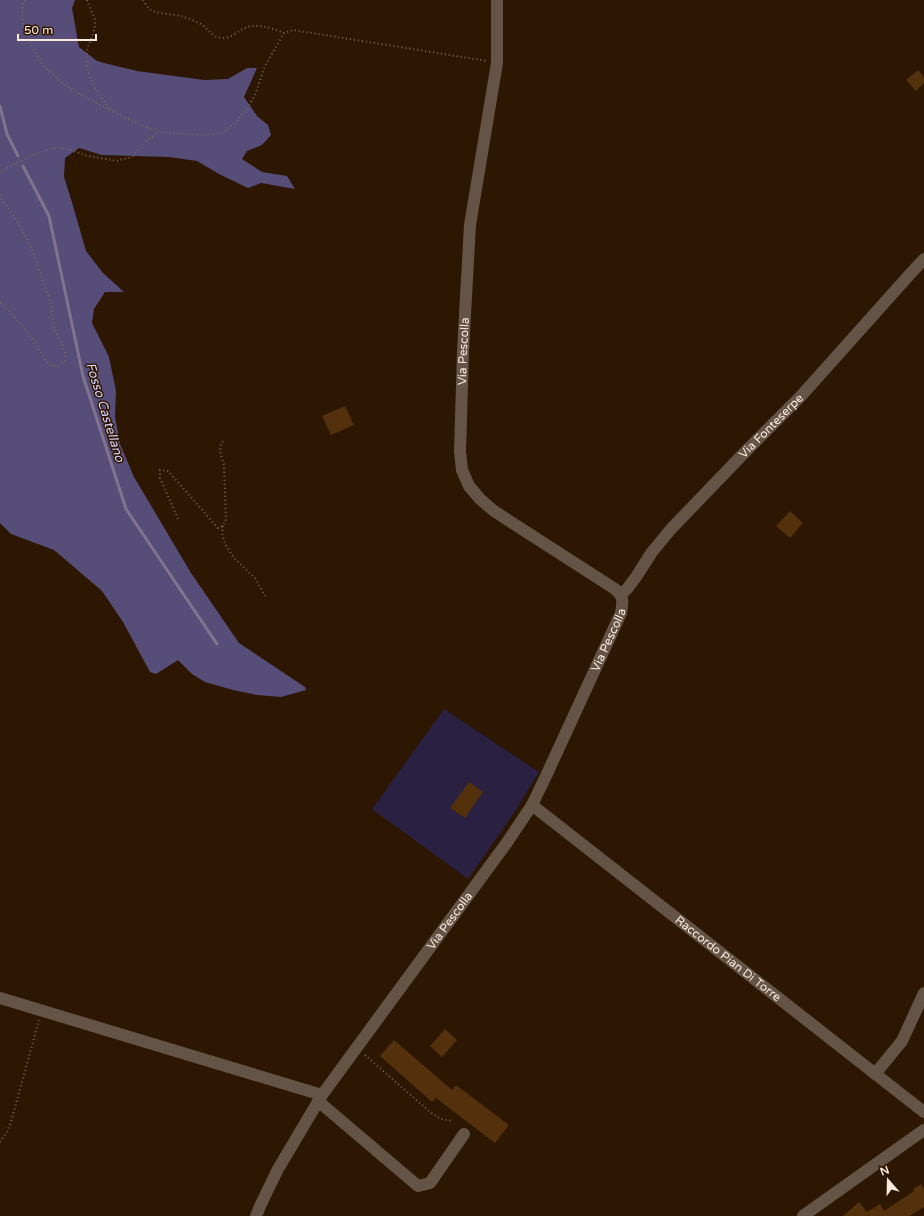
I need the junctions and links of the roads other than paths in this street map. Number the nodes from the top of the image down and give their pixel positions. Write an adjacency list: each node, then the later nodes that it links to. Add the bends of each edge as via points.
1 (496, 0): 3 (street, Via Pescolla, via 497,63 470,225 463,351 460,452 462,470 469,486 494,511)
2 (924, 259): 3 (street, Via Fonteserpe, via 801,396 671,529)
3 (621, 594): 4 (street, Via Pescolla, via 621,613)
4 (532, 805): 7 (street, Raccordo Pian Di Torre); 8 (street, Via Pescolla)
5 (924, 994): 7 (street, via 902,1041)
6 (0, 998): 8 (street)
7 (875, 1074): 9 (street, Raccordo Pian Di Torre)
8 (320, 1098): 11 (street, via 418,1186 430,1183); 12 (street, Via Pescolla, via 278,1169)
9 (924, 1112)
10 (924, 1130): 13 (street)
11 (464, 1134)
12 (256, 1216)
13 (803, 1216)

